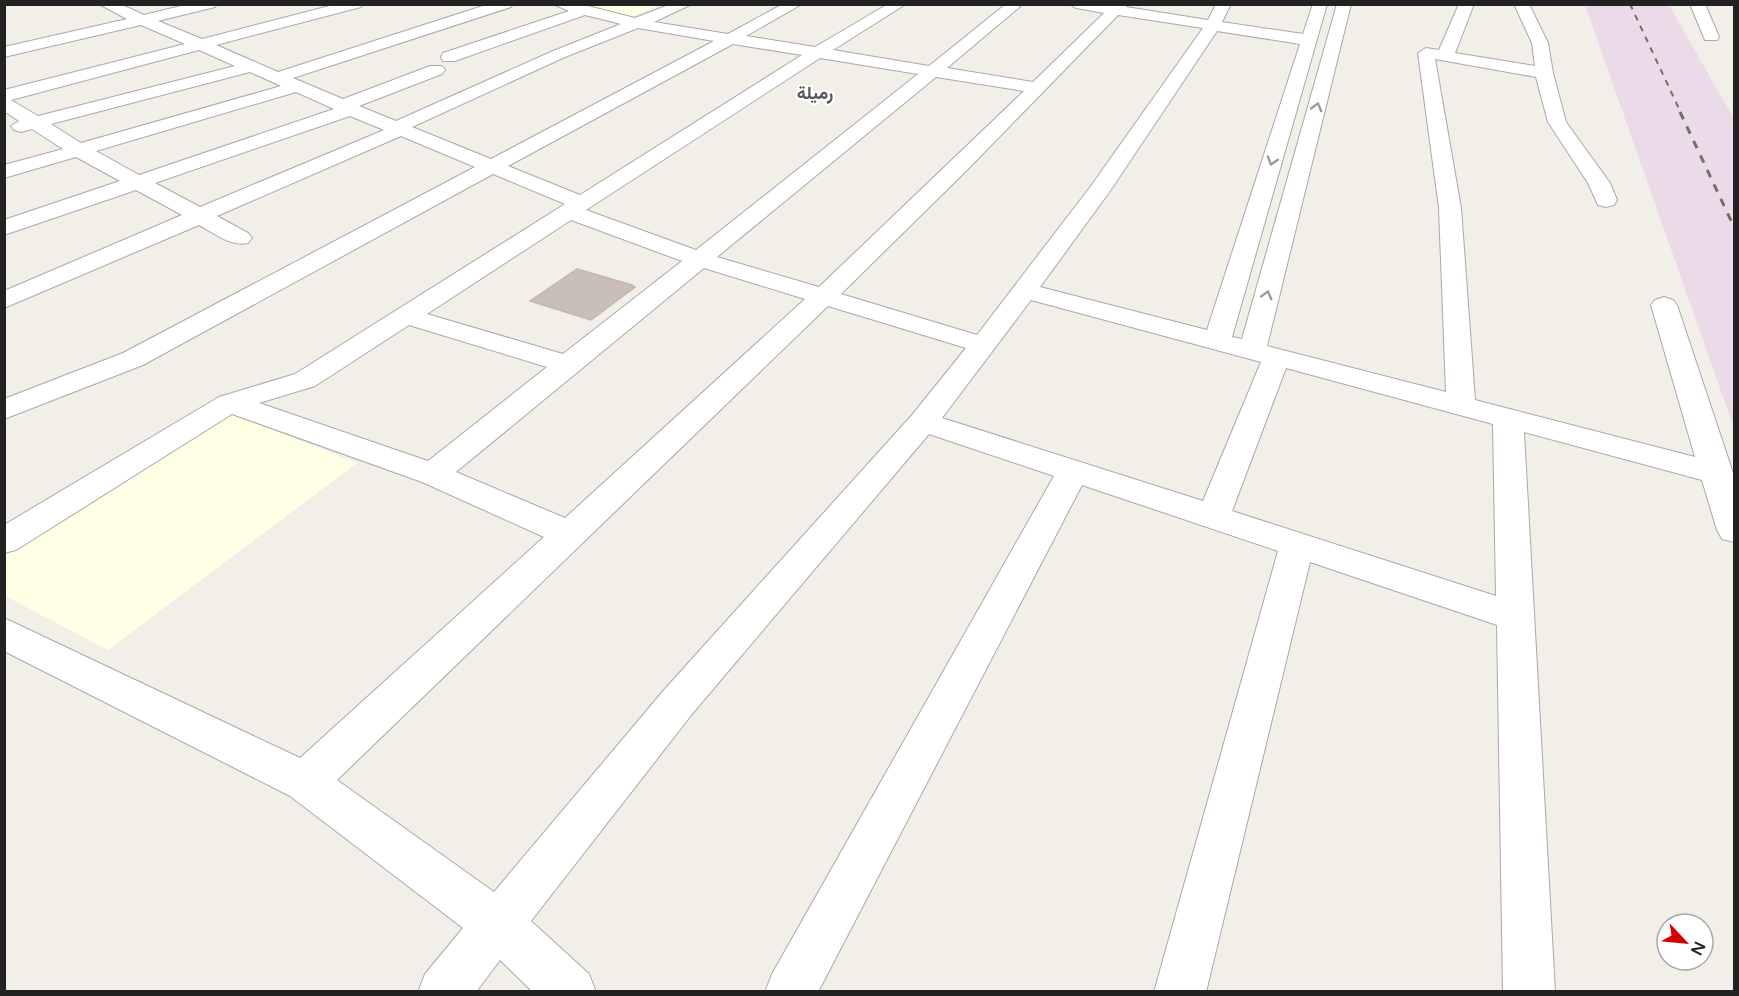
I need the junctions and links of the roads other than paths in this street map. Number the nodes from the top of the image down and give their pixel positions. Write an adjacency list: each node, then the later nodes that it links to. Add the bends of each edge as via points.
1 (106, 4): 19 (street)
2 (210, 4): 19 (street)
3 (356, 4): 26 (street)
4 (506, 4): 21 (street)
5 (560, 4): 17 (street)
6 (685, 4): 20 (street)
7 (795, 4): 24 (street)
8 (900, 4): 28 (street)
9 (1016, 4): 34 (street)
10 (1076, 4): 16 (street)
11 (1320, 4): 25 (street)
12 (1344, 4): 62 (street, one-way to 12)
13 (1467, 4): 30 (street)
14 (1521, 4): 35 (street, via 1540,43)
15 (1696, 4): 22 (street)
16 (1118, 8): 18 (street); 38 (street)
17 (585, 10): 20 (street); 23 (street)
18 (1218, 15): 25 (street); 55 (street, via 1099,191)
19 (143, 21): 26 (street); 27 (street)
20 (639, 24): 24 (street); 29 (street)
21 (442, 25): 23 (street); 36 (street)
22 (1714, 33)
23 (501, 39): 29 (street); 31 (street)
24 (729, 39): 28 (street); 46 (street)
25 (1308, 40): 60 (street, one-way to 60)
26 (202, 46): 32 (street); 39 (street)
27 (5, 51)
28 (816, 53): 34 (street); 50 (street)
29 (559, 54): 43 (street)
30 (1445, 56): 35 (street); 65 (street, via 1426,53 1450,208)
31 (449, 57)
32 (253, 66): 36 (street); 42 (street)
33 (436, 70): 41 (street)
34 (932, 72): 38 (street); 54 (street)
35 (1544, 73): 49 (street, via 1557,122 1599,183)
36 (278, 77): 37 (street)
37 (299, 86): 41 (street); 45 (street)
38 (1037, 88): 56 (street)
39 (4, 96)
40 (4, 103): 42 (street)
41 (347, 107): 43 (street); 48 (street)
42 (35, 122): 44 (street); 45 (street)
43 (400, 128): 46 (street); 51 (street)
44 (4, 130)
45 (80, 151): 47 (street); 48 (street)
46 (493, 168): 50 (street); 66 (street, via 133,359)
47 (4, 172)
48 (136, 183): 51 (street); 52 (street)
49 (1606, 200)
50 (577, 208): 54 (street); 59 (street)
51 (199, 215): 53 (street); 57 (street)
52 (4, 228)
53 (240, 238)
54 (699, 259): 56 (street); 63 (street)
55 (1024, 291): 60 (street); 61 (street)
56 (823, 297): 61 (street); 74 (street)
57 (4, 300)
58 (1664, 305): 71 (street)
59 (407, 316): 63 (street); 64 (street, via 305,380)
60 (1217, 342): 62 (street)
61 (983, 345): 68 (street)
62 (1264, 355): 65 (street); 72 (street)
63 (569, 365): 70 (street)
64 (229, 403): 70 (street); 75 (street)
65 (1461, 407): 67 (street)
66 (4, 410)
67 (1508, 419): 71 (street); 77 (street)
68 (923, 422): 69 (street); 80 (street, via 678,702)
69 (1073, 471): 72 (street); 83 (street)
70 (433, 474): 74 (street)
71 (1717, 474): 73 (street)
72 (1214, 517): 76 (street)
73 (1734, 530)
74 (570, 534): 79 (street)
75 (4, 541)
76 (1298, 545): 77 (street); 84 (street)
77 (1515, 616): 85 (street)
78 (4, 633): 79 (street)
79 (304, 782): 80 (street)
80 (498, 924): 81 (street); 82 (street)
81 (443, 992)
82 (571, 992)
83 (790, 992)
84 (1179, 992)
85 (1529, 992)

